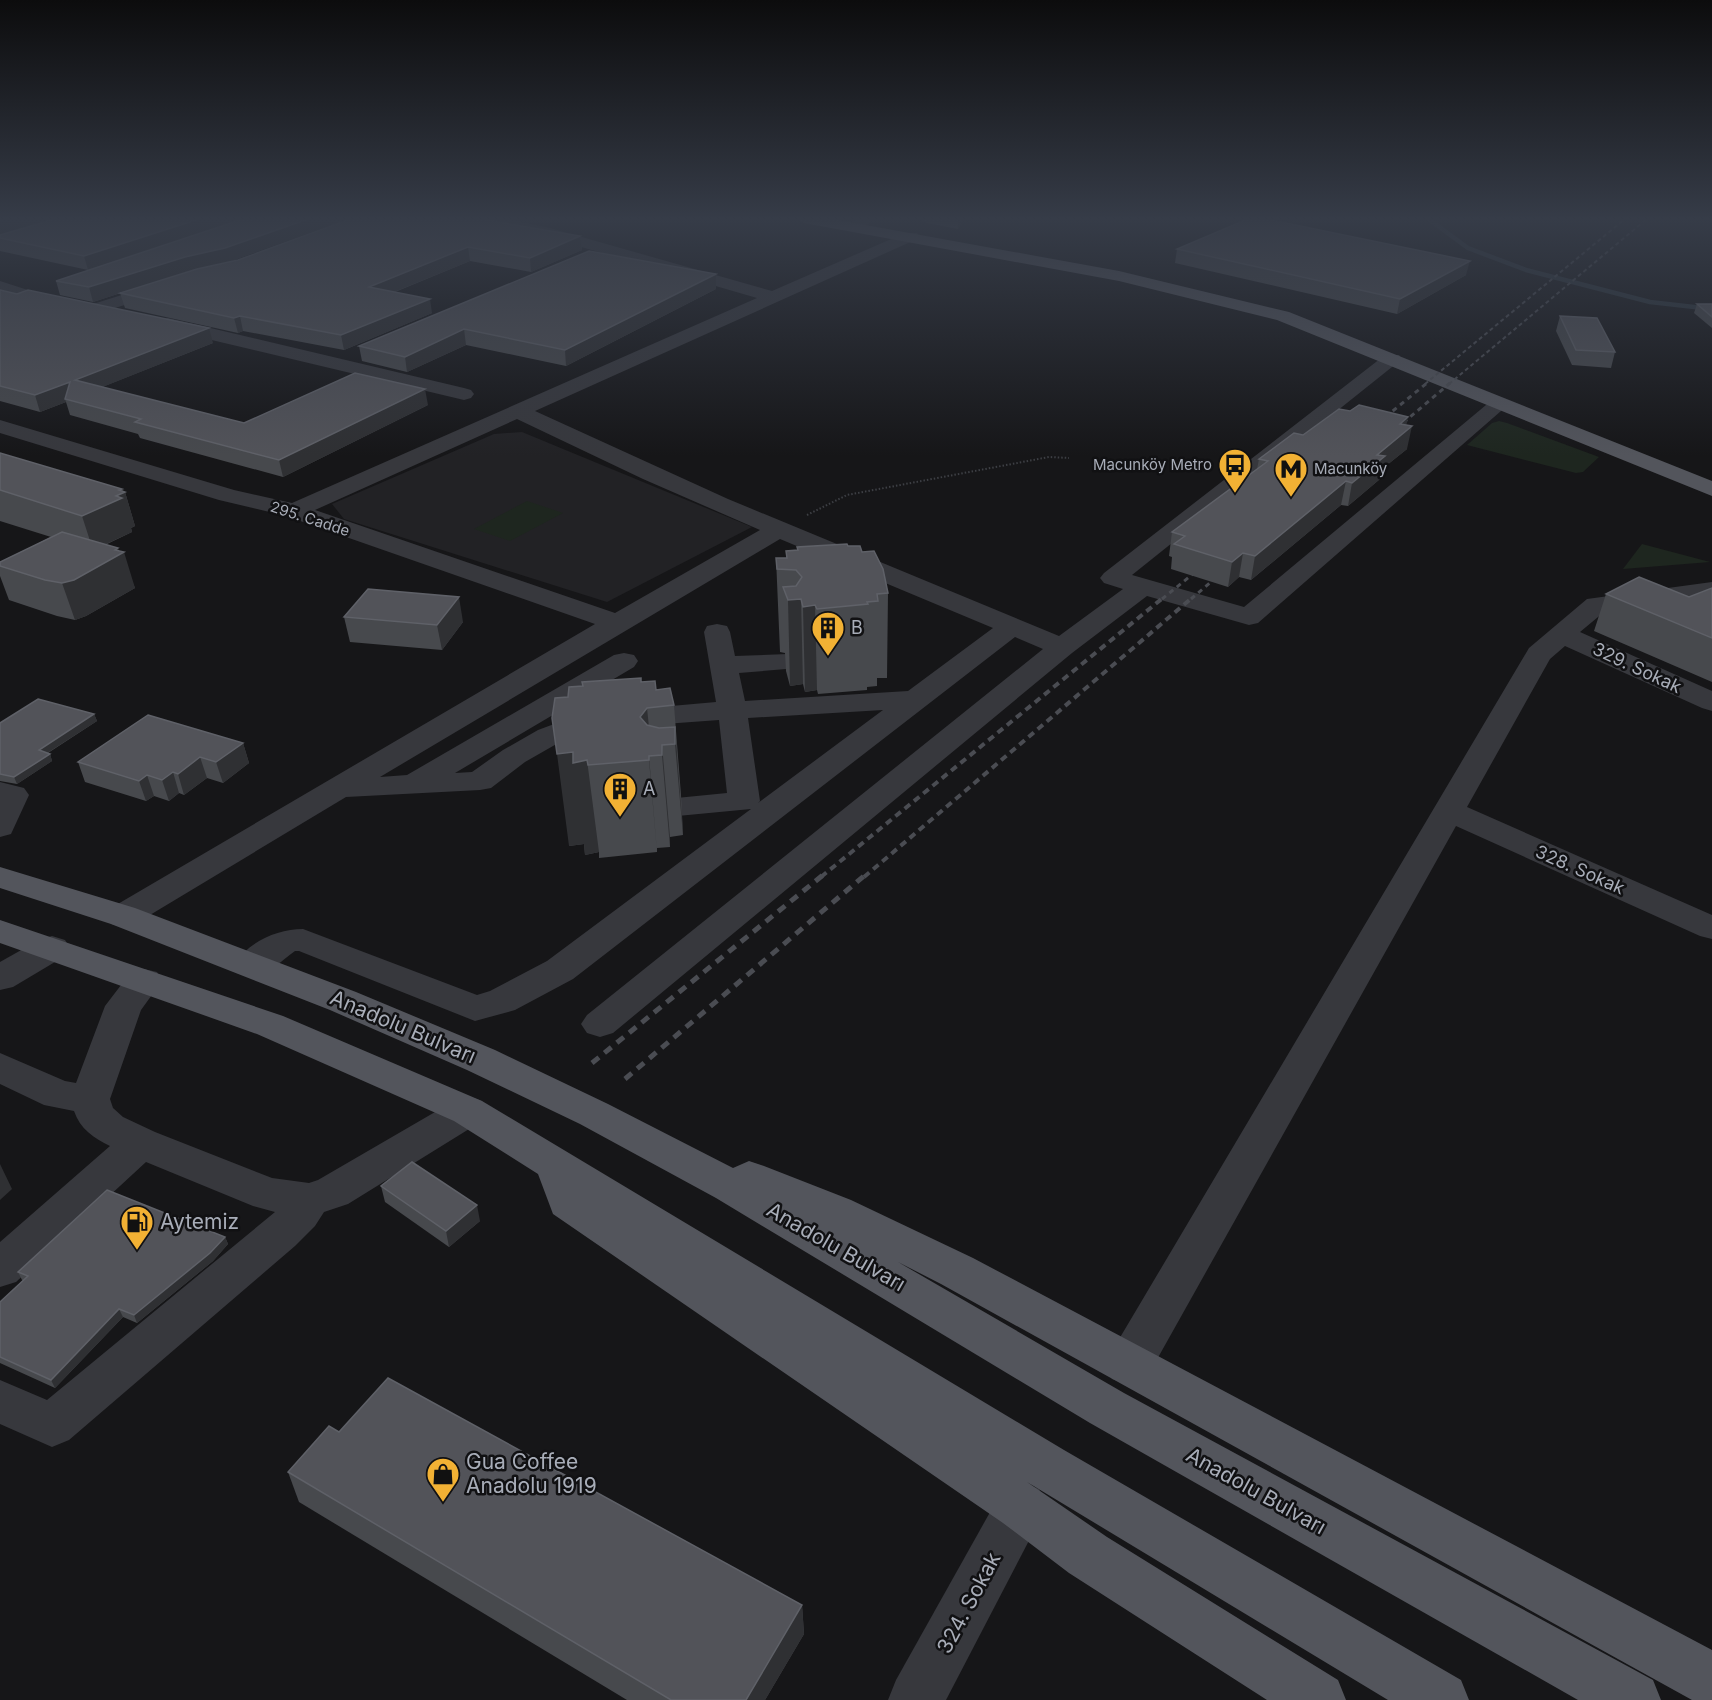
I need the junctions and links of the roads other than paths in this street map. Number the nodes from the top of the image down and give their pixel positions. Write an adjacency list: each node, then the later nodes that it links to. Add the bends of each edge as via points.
1 (32, 297): 5 (street)
2 (131, 297): 5 (street)
3 (773, 297): 11 (street)
4 (1206, 297): 7 (main road, via 1283,316)
5 (96, 309): 8 (street)
6 (367, 351): 8 (street)
7 (1392, 359): 10 (main road); 16 (street, via 1113,578)
8 (334, 364): 9 (street)
9 (464, 394)
10 (1499, 404): 13 (main road); 16 (street, via 1249,617)
11 (517, 411): 14 (street); 15 (street, via 582,444)
12 (0, 426): 14 (street, 295. Cadde, via 227,495)
13 (1712, 489)
14 (294, 511): 18 (street, 295. Cadde)
15 (780, 529): 18 (street); 19 (street)
16 (1143, 586): 22 (street)
17 (1712, 590): 21 (street, via 1596,605)
18 (617, 622): 32 (street)
19 (1012, 626): 22 (street); 26 (street)
20 (717, 632): 25 (street)
21 (1562, 634): 27 (street, 329. Sokak); 35 (street, via 1539,654)
22 (1062, 647): 46 (street)
23 (624, 661): 29 (street)
24 (788, 662): 25 (street)
25 (724, 665): 28 (street)
26 (916, 699): 28 (street); 36 (street)
27 (1712, 702)
28 (732, 710): 30 (street, via 591,720 549,736); 36 (street)
29 (463, 755): 30 (street); 31 (street)
30 (498, 767): 31 (street, via 480,781)
31 (414, 784): 32 (street)
32 (338, 788): 39 (street)
33 (0, 791): 37 (street, via 13,795)
34 (667, 807): 36 (street)
35 (1448, 811): 40 (street, 328. Sokak); 55 (street)
36 (743, 815): 43 (street, via 560,970 502,1001 475,1008 303,940 287,940)
37 (0, 827)
38 (0, 877): 39 (main road, Anadolu Bulvarı)
39 (123, 916): 43 (main road, Anadolu Bulvarı)
40 (1712, 928)
41 (0, 931): 42 (main road)
42 (52, 948): 44 (street); 45 (main road)
43 (252, 965): 50 (main road, Anadolu Bulvarı, via 481,1060)
44 (0, 978)
45 (144, 981): 48 (street, via 124,1006); 49 (main road, via 270,1025)
46 (600, 1024)
47 (0, 1067): 48 (street, via 58,1095)
48 (90, 1099): 51 (street, via 95,1115 109,1128)
49 (468, 1111): 52 (main road); 53 (street, via 333,1192)
50 (594, 1114): 55 (main road, via 836,1212 957,1271); 62 (main road, Anadolu Bulvarı, via 731,1186 1107,1408)
51 (140, 1143): 53 (street, via 268,1194); 54 (street)
52 (556, 1166): 57 (main road, via 568,1202); 61 (main road, via 1046,1466)
53 (309, 1200): 56 (street, via 280,1234 52,1425)
54 (0, 1269)
55 (1129, 1365): 58 (main road)
56 (0, 1401)
57 (1021, 1506): 59 (street, 324. Sokak); 60 (main road, via 1088,1555)
58 (1712, 1680)
59 (916, 1700)
60 (1318, 1700)
61 (1442, 1700)
62 (1633, 1700)

